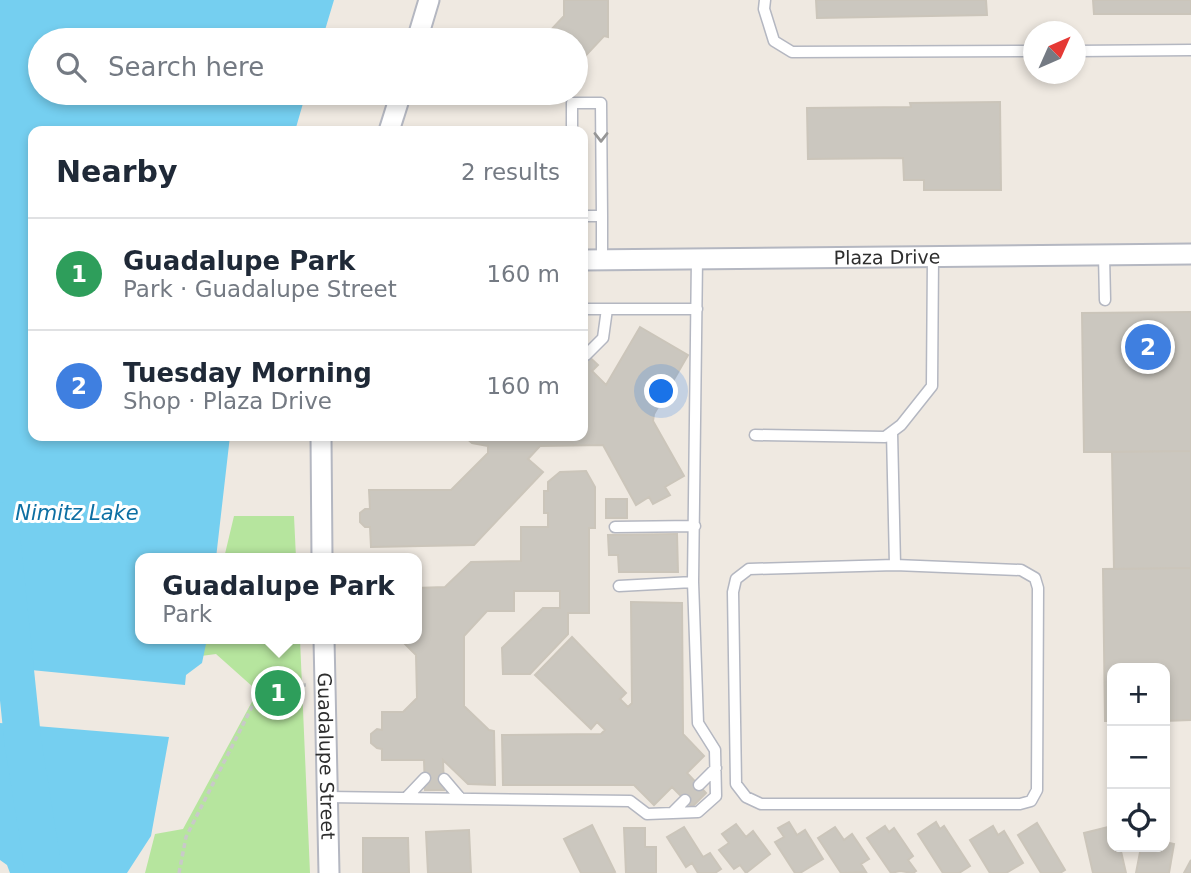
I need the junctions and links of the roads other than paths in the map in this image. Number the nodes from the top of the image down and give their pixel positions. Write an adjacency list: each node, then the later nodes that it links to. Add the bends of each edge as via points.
1 (429, 0): 3 (street)
2 (765, 0): 5 (lane, via 775,41 792,51)
3 (421, 28)
4 (1191, 50): 6 (lane)
5 (1023, 51)
6 (1086, 51)
7 (588, 103): 13 (lane, one-way to 13, via 601,103)
8 (397, 105): 10 (street)
9 (572, 105): 11 (lane, one-way to 9)
10 (391, 126)
11 (572, 126)
12 (588, 216): 13 (lane)
13 (602, 216): 18 (lane)
14 (1191, 254): 15 (street, Plaza Drive)
15 (1104, 255): 16 (street, Plaza Drive); 19 (lane)
16 (933, 256): 17 (street, Plaza Drive); 24 (lane, via 932,386)
17 (697, 258): 18 (street, Plaza Drive); 22 (lane)
18 (592, 260)
19 (1105, 300)
20 (588, 309): 21 (lane)
21 (607, 309): 22 (lane); 23 (lane, via 603,338)
22 (697, 309): 27 (lane)
23 (588, 353)
24 (892, 432): 25 (lane, via 884,437); 30 (lane)
25 (755, 435)
26 (321, 441): 29 (street)
27 (695, 526): 28 (lane); 31 (lane)
28 (615, 527)
29 (322, 553)
30 (895, 565): 30 (lane, via 749,569 736,579 736,783 747,797 761,804 1031,801 1037,790 1035,578 1021,570)
31 (693, 582): 32 (lane); 34 (lane, via 698,723 715,750)
32 (619, 586)
33 (324, 644): 38 (street, Guadalupe Street)
34 (716, 768): 37 (lane); 42 (lane, via 716,796 698,812)
35 (425, 778): 39 (lane)
36 (444, 779): 40 (lane)
37 (699, 785)
38 (327, 797): 39 (lane); 43 (street, Guadalupe Street)
39 (405, 798): 40 (lane)
40 (461, 799): 42 (lane, via 630,802 647,814)
41 (685, 800): 42 (lane)
42 (672, 813)
43 (329, 873)

